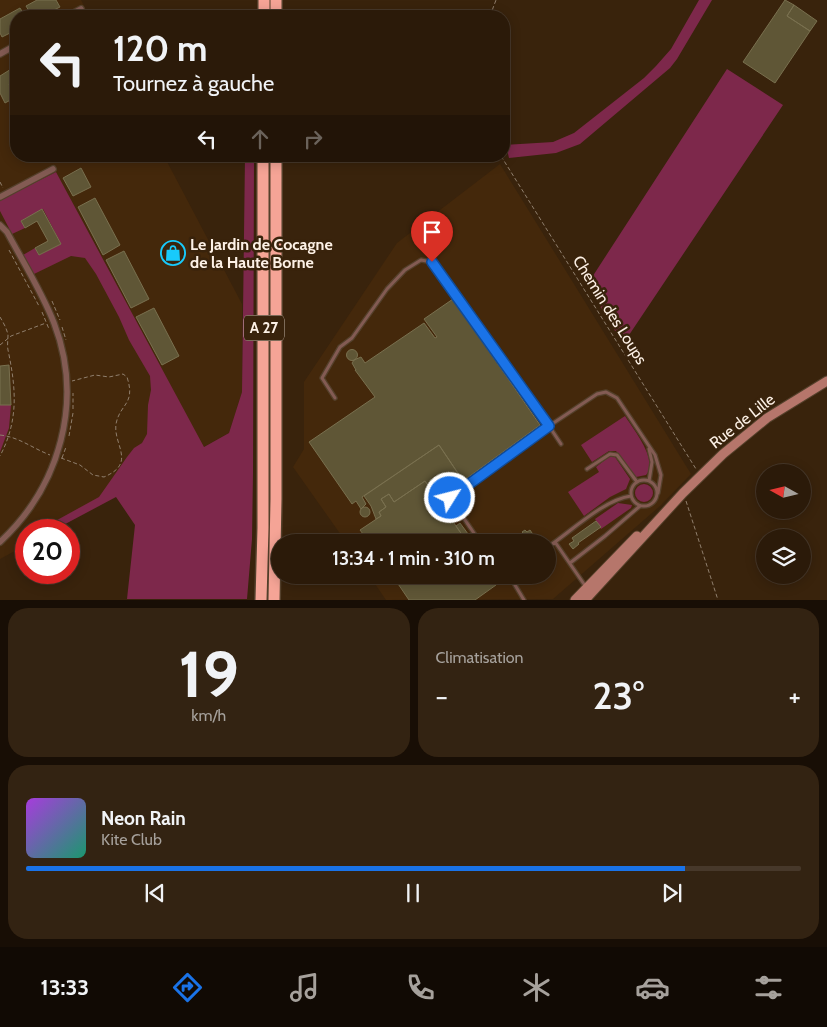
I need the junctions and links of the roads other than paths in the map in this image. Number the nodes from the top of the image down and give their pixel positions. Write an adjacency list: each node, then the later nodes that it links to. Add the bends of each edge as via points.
1 (263, 162): 16 (highway, A 27)
2 (276, 162): 27 (highway, A 27)
3 (53, 169): 4 (street)
4 (0, 197)
5 (1, 224): 20 (street, via 53,320 62,346 67,381 66,419 51,472 36,500)
6 (827, 381): 24 (main road, Rue de Lille, via 790,402 723,454 622,550)
7 (335, 398): 8 (lane, via 322,378 340,347 352,338 405,270 427,260 432,262)
8 (549, 426): 9 (lane); 10 (lane, via 597,394 606,392 617,398); 18 (lane, via 450,498)
9 (561, 444)
10 (648, 446): 12 (lane, via 652,462); 14 (lane, via 660,469)
11 (587, 469): 13 (lane, via 610,454 617,455)
12 (649, 481): 13 (lane); 14 (lane, via 655,484)
13 (637, 482): 15 (lane)
14 (658, 493): 17 (lane, via 651,505)
15 (631, 496): 17 (lane); 19 (lane, via 605,506)
16 (263, 501): 25 (highway); 26 (highway, A 27)
17 (640, 506): 22 (lane)
18 (475, 534)
19 (556, 541)
20 (0, 542)
21 (556, 543): 22 (lane)
22 (570, 563): 24 (lane)
23 (514, 584): 28 (lane)
24 (587, 593): 29 (main road, Rue de Lille)
25 (256, 600)
26 (261, 600)
27 (274, 600)
28 (524, 600)
29 (575, 600)

